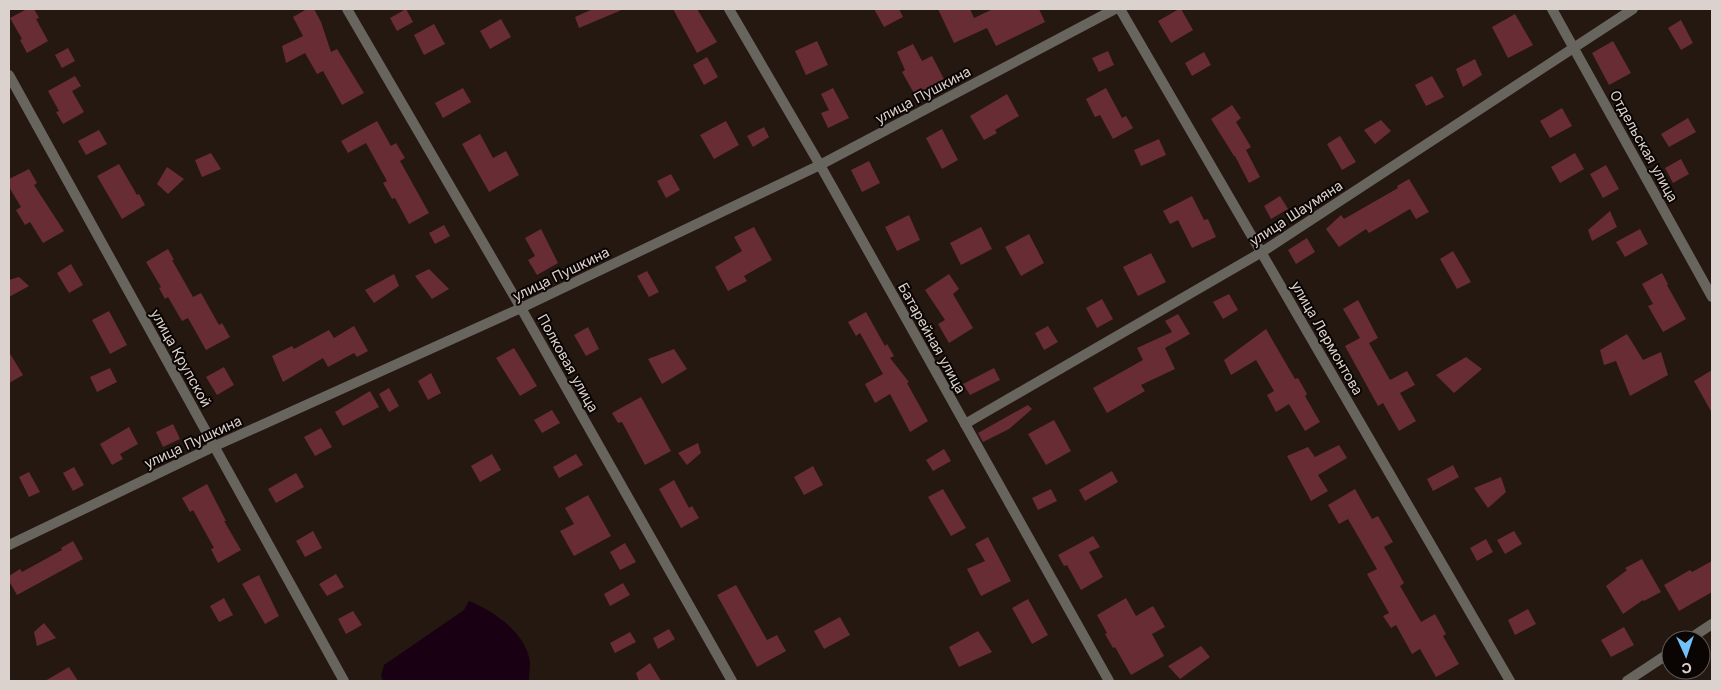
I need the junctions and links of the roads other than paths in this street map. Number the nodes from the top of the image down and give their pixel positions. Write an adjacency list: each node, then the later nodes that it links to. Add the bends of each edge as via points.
1 (347, 9): 12 (street, Полковая улица)
2 (729, 9): 9 (street, Батарейная улица)
3 (1115, 9): 9 (street, улица Пушкина)
4 (1120, 9): 10 (street, улица Лермонтова)
5 (1552, 9): 7 (street, Отдельская улица)
6 (1633, 9): 7 (street, улица Шаумяна)
7 (1573, 47): 10 (street, улица Шаумяна); 11 (street, Отдельская улица)
8 (9, 75): 14 (street, улица Крупской)
9 (820, 165): 12 (street, улица Пушкина); 13 (street, Батарейная улица)
10 (1262, 252): 13 (street, улица Шаумяна); 20 (street, улица Лермонтова)
11 (1712, 297)
12 (521, 308): 14 (street, улица Пушкина); 18 (street, Полковая улица)
13 (964, 424): 19 (street, Батарейная улица)
14 (215, 446): 15 (street, улица Пушкина); 17 (street, улица Крупской)
15 (9, 545)
16 (1661, 659): 21 (street)
17 (344, 681)
18 (732, 681)
19 (1109, 681)
20 (1510, 681)
21 (1627, 681)

